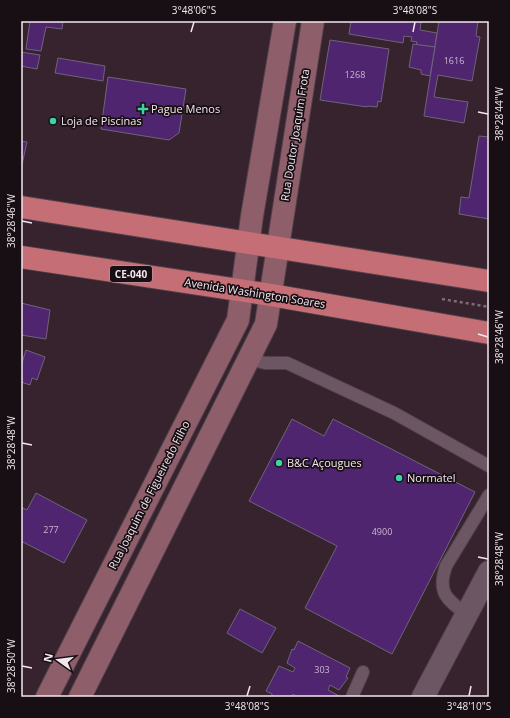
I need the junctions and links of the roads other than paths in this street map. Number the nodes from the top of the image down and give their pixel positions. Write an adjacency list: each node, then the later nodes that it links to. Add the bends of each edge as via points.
1 (285, 21): 4 (main road)
2 (313, 21): 5 (main road, Rua Doutor Joaquim Frota)
3 (21, 208): 4 (highway)
4 (248, 244): 5 (highway); 8 (main road, Rua Joaquim de Figueiredo Filho)
5 (278, 248): 7 (highway); 9 (main road, Rua Doutor Joaquim Frota)
6 (21, 257): 8 (highway, Avenida Washington Soares / CE-040)
7 (489, 281)
8 (242, 291): 9 (highway, Avenida Washington Soares / CE-040); 16 (main road, Rua Joaquim de Figueiredo Filho, via 238,320)
9 (271, 295): 10 (highway, Avenida Washington Soares / CE-040); 11 (main road, via 266,324)
10 (489, 333)
11 (249, 359): 12 (lane, via 265,363 287,363 394,413); 17 (main road)
12 (489, 466)
13 (489, 496): 15 (lane, via 446,566 442,578 444,593)
14 (489, 572): 15 (street)
15 (466, 614): 22 (street)
16 (82, 626): 17 (main road); 19 (main road, Rua Joaquim de Figueiredo Filho)
17 (109, 638): 20 (main road)
18 (363, 672): 21 (lane)
19 (47, 697)
20 (80, 697)
21 (352, 697)
22 (423, 697)

